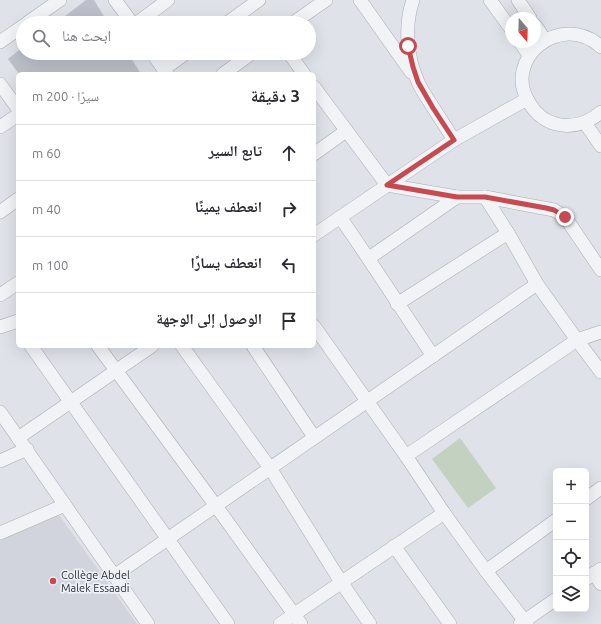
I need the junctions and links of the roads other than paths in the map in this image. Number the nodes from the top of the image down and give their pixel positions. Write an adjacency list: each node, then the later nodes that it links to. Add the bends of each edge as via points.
1 (60, 0): 11 (street)
2 (115, 0): 12 (street)
3 (168, 0): 13 (street)
4 (326, 0): 15 (street)
5 (360, 0): 31 (street)
6 (413, 0): 31 (street, via 408,46)
7 (490, 0): 16 (street)
8 (518, 0): 10 (street)
9 (255, 1): 14 (street)
10 (526, 12)
11 (37, 16)
12 (127, 16)
13 (146, 16)
14 (236, 16)
15 (303, 16)
16 (505, 21)
17 (16, 31): 20 (street)
18 (541, 34): 19 (street)
19 (545, 40): 21 (street, via 558,35 572,34 591,40); 23 (street)
20 (0, 42)
21 (601, 47)
22 (524, 48): 23 (street)
23 (529, 55): 34 (street, via 523,75 523,88)
24 (157, 60): 28 (street)
25 (178, 60): 28 (street)
26 (242, 60): 29 (street)
27 (294, 60): 30 (street)
28 (165, 72)
29 (226, 72)
30 (303, 72)
31 (418, 82): 41 (street)
32 (0, 84): 35 (street)
33 (316, 90): 40 (street)
34 (527, 99): 38 (street, via 534,112 553,123 565,126); 41 (street)
35 (16, 106)
36 (601, 113): 38 (street)
37 (16, 116): 39 (street)
38 (585, 123): 42 (street)
39 (0, 128)
40 (346, 131): 43 (street); 44 (street)
41 (454, 140): 44 (street)
42 (601, 146)
43 (316, 153)
44 (387, 185): 45 (street); 49 (street)
45 (457, 197): 46 (street); 52 (street)
46 (485, 197): 50 (street); 53 (street, via 554,210 565,217)
47 (16, 200): 48 (street)
48 (0, 212)
49 (340, 217): 51 (street); 52 (street)
50 (508, 232): 55 (street); 57 (street)
51 (316, 234)
52 (369, 258): 57 (street)
53 (601, 270)
54 (16, 284): 56 (street)
55 (537, 284): 62 (street); 68 (street)
56 (0, 295)
57 (397, 304): 68 (street)
58 (16, 323): 59 (street)
59 (0, 328)
60 (316, 329): 71 (street)
61 (601, 332): 62 (street)
62 (577, 340): 70 (street); 77 (street)
63 (32, 348): 72 (street)
64 (99, 348): 69 (street)
65 (149, 348): 69 (street)
66 (183, 348): 79 (street)
67 (254, 348): 74 (street)
68 (433, 356): 71 (street)
69 (116, 371): 72 (street); 83 (street)
70 (601, 372)
71 (367, 401): 74 (street); 77 (street)
72 (70, 402): 75 (street); 87 (street)
73 (0, 412): 75 (street)
74 (314, 437): 79 (street)
75 (18, 438): 76 (street)
76 (27, 450): 78 (street); 82 (street)
77 (406, 456): 84 (street)
78 (0, 461)
79 (270, 468): 83 (street); 91 (street)
80 (601, 488): 81 (street)
81 (589, 497)
82 (65, 505): 86 (street); 90 (street)
83 (216, 506): 87 (street); 93 (street)
84 (444, 513): 88 (street); 89 (street)
85 (553, 522): 89 (street)
86 (0, 533)
87 (168, 539): 90 (street); 96 (street)
88 (394, 546): 91 (street); 99 (street)
89 (486, 571): 94 (street)
90 (114, 576): 95 (street)
91 (341, 582): 93 (street); 98 (street)
92 (553, 601): 94 (street)
93 (297, 619): 97 (street)
94 (524, 623)
95 (148, 624)
96 (228, 624)
97 (280, 624)
98 (370, 624)
99 (450, 624)

